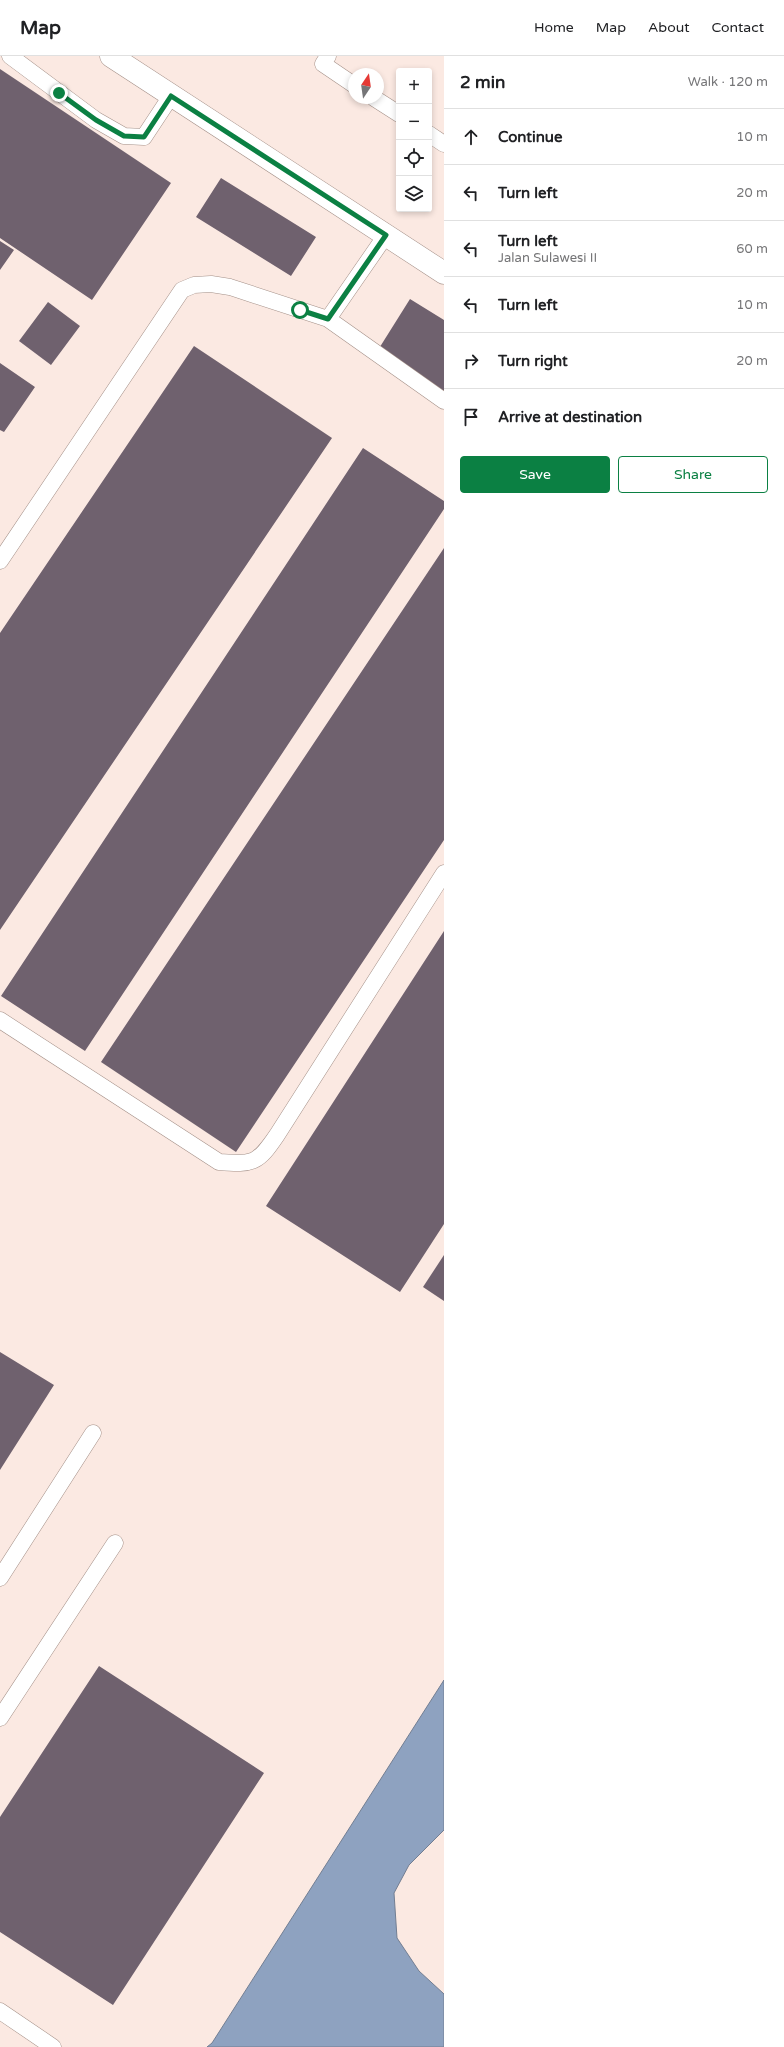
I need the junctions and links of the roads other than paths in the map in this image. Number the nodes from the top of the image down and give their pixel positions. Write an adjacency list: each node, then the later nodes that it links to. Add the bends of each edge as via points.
1 (10, 56): 5 (lane, via 96,120 124,136 144,137)
2 (111, 56): 5 (street)
3 (328, 56): 4 (lane, via 323,64)
4 (348, 81)
5 (171, 96): 10 (street)
6 (383, 104): 7 (lane)
7 (396, 112)
8 (432, 136): 9 (lane)
9 (444, 144)
10 (386, 235): 11 (street); 12 (lane)
11 (444, 273)
12 (328, 319): 13 (lane); 14 (lane, via 230,287 199,284 182,290)
13 (444, 402)
14 (0, 560)
15 (444, 873): 16 (lane, via 277,1135 263,1155 243,1164 219,1162)
16 (0, 1020)
17 (93, 1433): 19 (lane)
18 (115, 1543): 20 (lane)
19 (0, 1578)
20 (0, 1718)
21 (0, 2011): 22 (lane)
22 (53, 2047)

